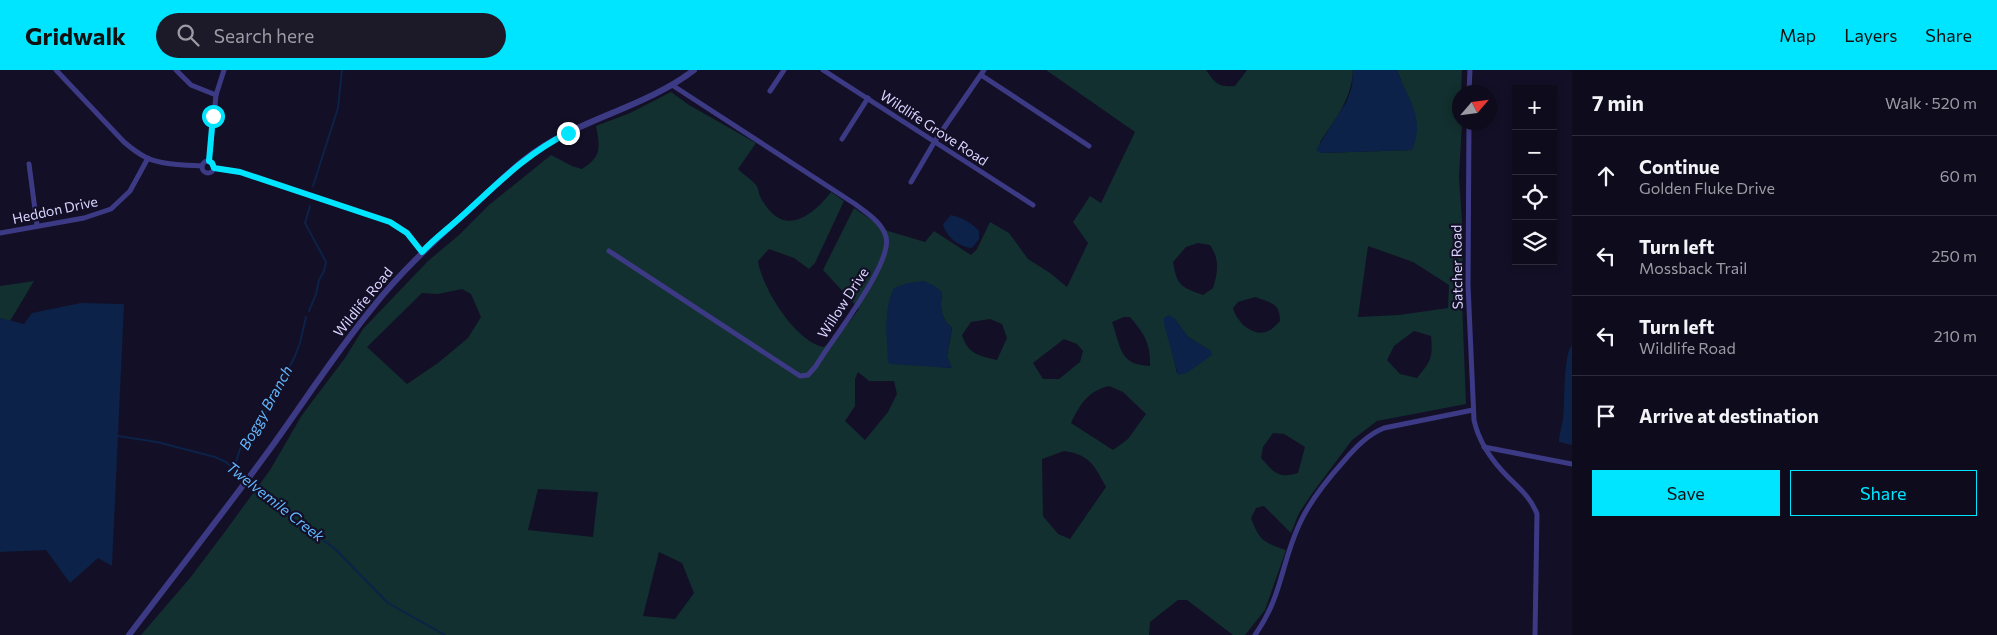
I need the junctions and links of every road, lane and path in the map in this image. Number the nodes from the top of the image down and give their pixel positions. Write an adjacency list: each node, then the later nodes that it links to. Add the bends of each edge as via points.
1 (56, 70): 18 (street, via 124,142)
2 (176, 70): 12 (street, via 191,85)
3 (224, 70): 12 (street)
4 (694, 70): 9 (street, Wildlife Road)
5 (784, 70): 11 (street)
6 (823, 70): 13 (street, Wildlife Grove Road)
7 (1470, 70): 10 (street)
8 (982, 72): 16 (street); 17 (street)
9 (672, 85): 27 (street, Willow Drive, via 870,215 885,235 882,259 868,288 816,366 808,375 800,376); 28 (street, Wildlife Road, via 552,141 526,158)
10 (1470, 85)
11 (770, 91)
12 (216, 95): 19 (street)
13 (868, 98): 15 (street); 16 (street, Wildlife Grove Road)
14 (1469, 130): 29 (street, Satcher Road, via 1467,234)
15 (842, 139)
16 (935, 141): 23 (street); 24 (street, Wildlife Grove Road)
17 (1090, 146)
18 (148, 158): 21 (street); 25 (street, Heddon Drive, via 130,191 111,209 84,218)
19 (209, 161): 21 (street); 22 (street)
20 (29, 164): 25 (street)
21 (202, 166): 22 (street, via 208,173)
22 (214, 168): 28 (street, via 240,172 390,222 407,233)
23 (911, 182)
24 (1033, 205)
25 (37, 225): 26 (street, Heddon Drive)
26 (0, 233)
27 (609, 250)
28 (422, 252): 32 (street, Wildlife Road, via 354,331 253,472)
29 (1473, 410): 30 (street, Satcher Road, via 1476,430); 33 (street, via 1384,428 1372,433 1354,450 1325,483 1304,514 1276,600)
30 (1484, 447): 31 (street); 34 (street, Satcher Road, via 1528,497 1537,514)
31 (1572, 464)
32 (129, 635)
33 (1255, 635)
34 (1535, 635)

